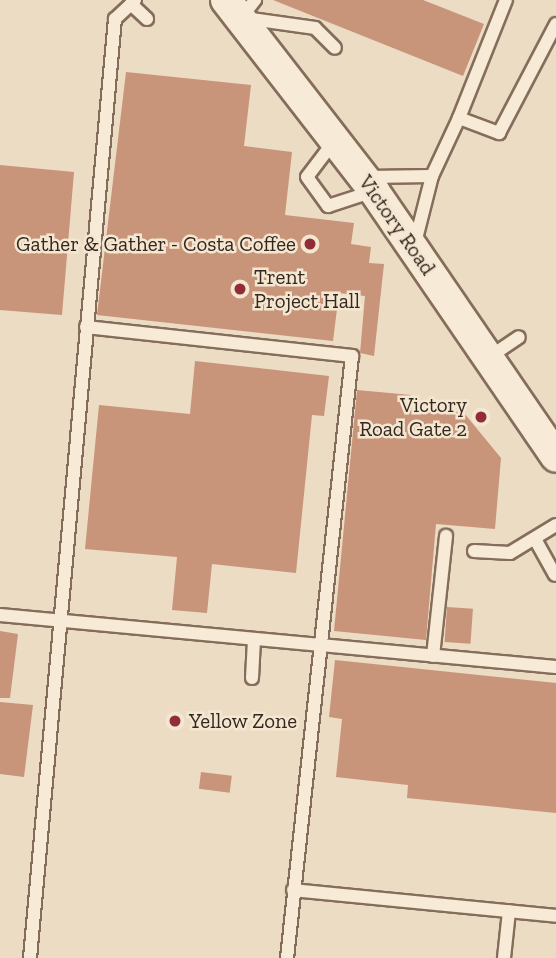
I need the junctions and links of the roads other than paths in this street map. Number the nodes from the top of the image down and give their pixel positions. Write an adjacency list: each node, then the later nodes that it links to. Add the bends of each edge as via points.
1 (506, 0): 7 (lane)
2 (133, 2): 4 (lane); 12 (lane, via 115,19)
3 (241, 6): 6 (lane, via 315,28); 8 (street, Victory Road)
4 (147, 19)
5 (556, 24): 7 (lane, via 499,133)
6 (335, 48)
7 (459, 118): 9 (lane)
8 (336, 139): 10 (street, Victory Road); 10 (lane, via 307,177 328,206)
9 (432, 176): 10 (lane); 11 (lane)
10 (369, 184): 11 (street, Victory Road)
11 (414, 248): 14 (street, Victory Road)
12 (86, 327): 22 (lane); 24 (lane, via 352,356)
13 (519, 337): 14 (lane)
14 (488, 358): 15 (street, Victory Road)
15 (556, 457)
16 (556, 525): 18 (lane)
17 (446, 536): 25 (lane)
18 (535, 539): 19 (lane, via 510,553); 20 (lane)
19 (474, 551)
20 (555, 575)
21 (0, 615): 22 (lane)
22 (59, 621): 23 (lane); 31 (lane)
23 (254, 639): 24 (lane); 27 (lane)
24 (323, 645): 25 (lane); 28 (lane)
25 (433, 656): 26 (lane)
26 (556, 667)
27 (252, 678)
28 (293, 890): 29 (lane); 32 (lane)
29 (509, 911): 30 (lane); 33 (lane)
30 (556, 916)
31 (30, 958)
32 (287, 958)
33 (504, 958)

